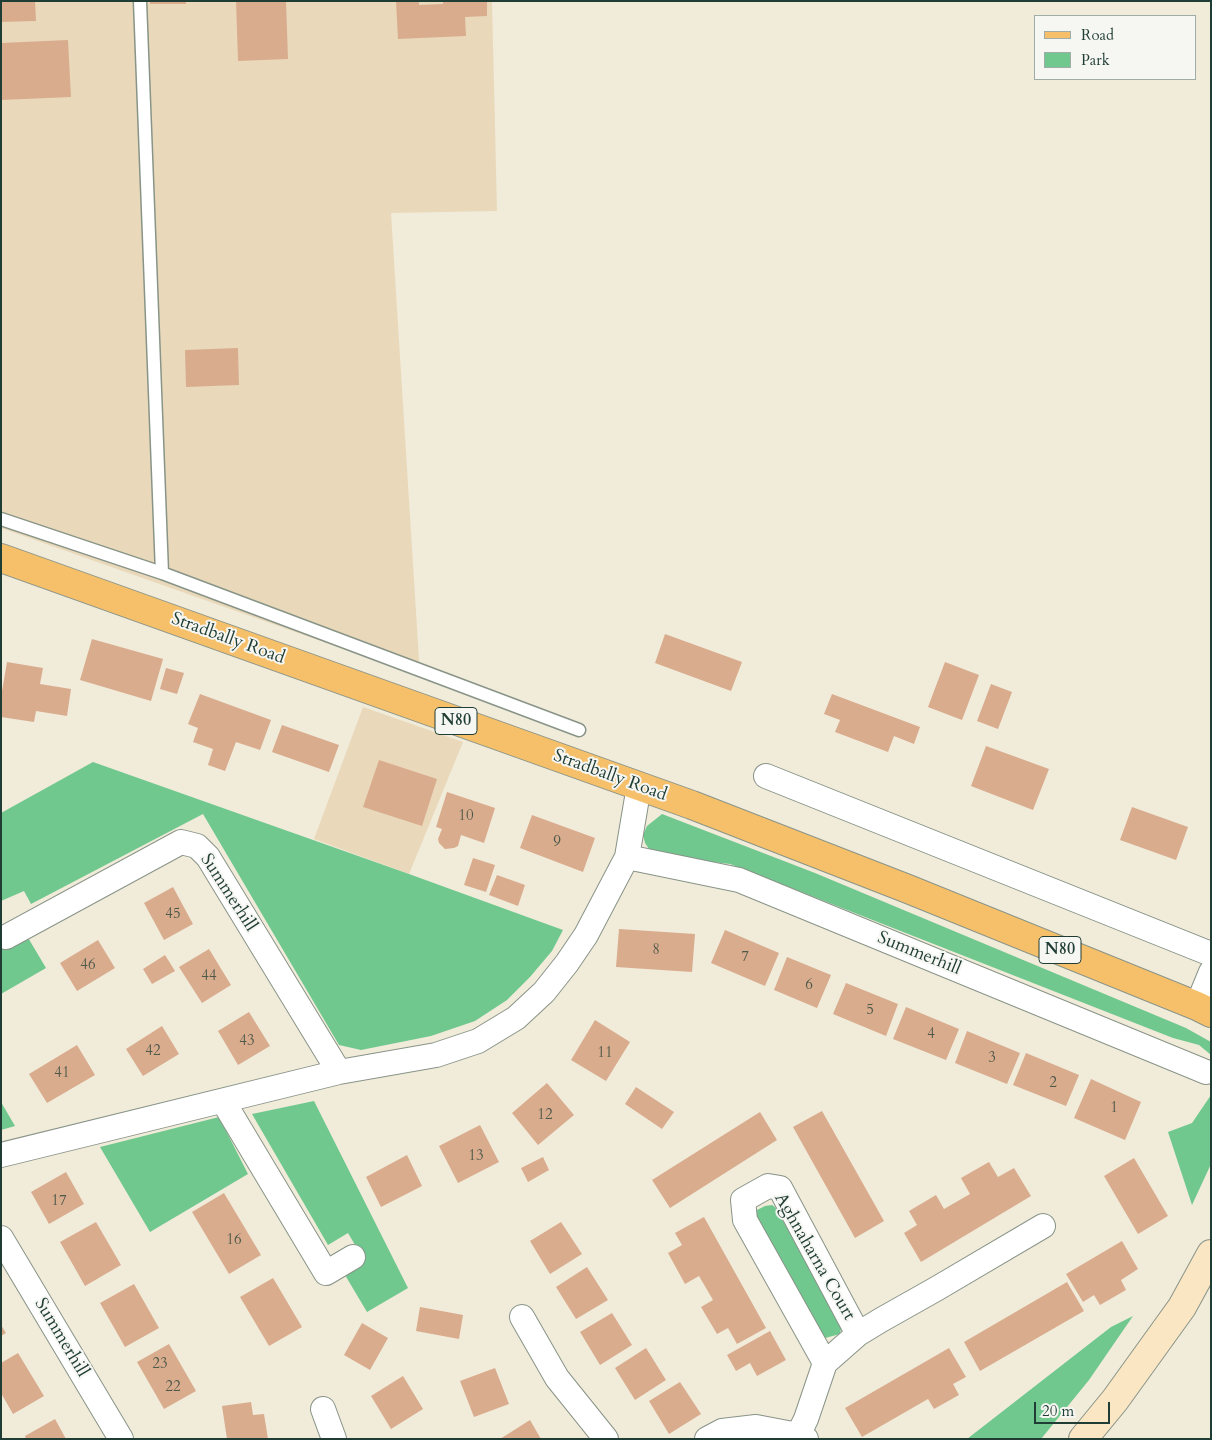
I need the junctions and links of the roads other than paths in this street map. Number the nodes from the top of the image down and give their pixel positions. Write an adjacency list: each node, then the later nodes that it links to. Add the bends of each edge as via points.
1 (140, 1): 4 (lane)
2 (1, 519): 4 (lane)
3 (1, 558): 7 (main road, Stradbally Road / N80)
4 (162, 574): 5 (lane)
5 (579, 730)
6 (766, 776): 10 (street)
7 (639, 786): 8 (street); 12 (main road, Stradbally Road / N80, via 908,889)
8 (626, 857): 13 (street, via 590,927 567,963 544,992 516,1018 478,1041 436,1055); 14 (street, Summerhill, via 739,880)
9 (6, 937): 13 (street, Summerhill, via 181,842 197,846 208,856)
10 (1211, 954)
11 (1211, 972): 12 (street)
12 (1204, 1009)
13 (339, 1072): 15 (street)
14 (1206, 1072)
15 (223, 1101): 16 (street); 20 (street, via 326,1273)
16 (1, 1155)
17 (1043, 1226): 22 (street, Aghnaharna Court)
18 (1, 1238): 26 (street, Summerhill)
19 (1211, 1254): 30 (main road, via 1182,1307)
20 (353, 1257)
21 (522, 1317): 28 (street, via 556,1378)
22 (858, 1334): 23 (street, Aghnaharna Court); 23 (street, Aghnaharna Court, via 780,1188 768,1186 743,1200 745,1220)
23 (825, 1363): 25 (street, Aghnaharna Court)
24 (323, 1409): 27 (street)
25 (802, 1437): 29 (street, via 756,1427 722,1431)
26 (121, 1439)
27 (334, 1439)
28 (606, 1439)
29 (707, 1439)
30 (1083, 1439)

